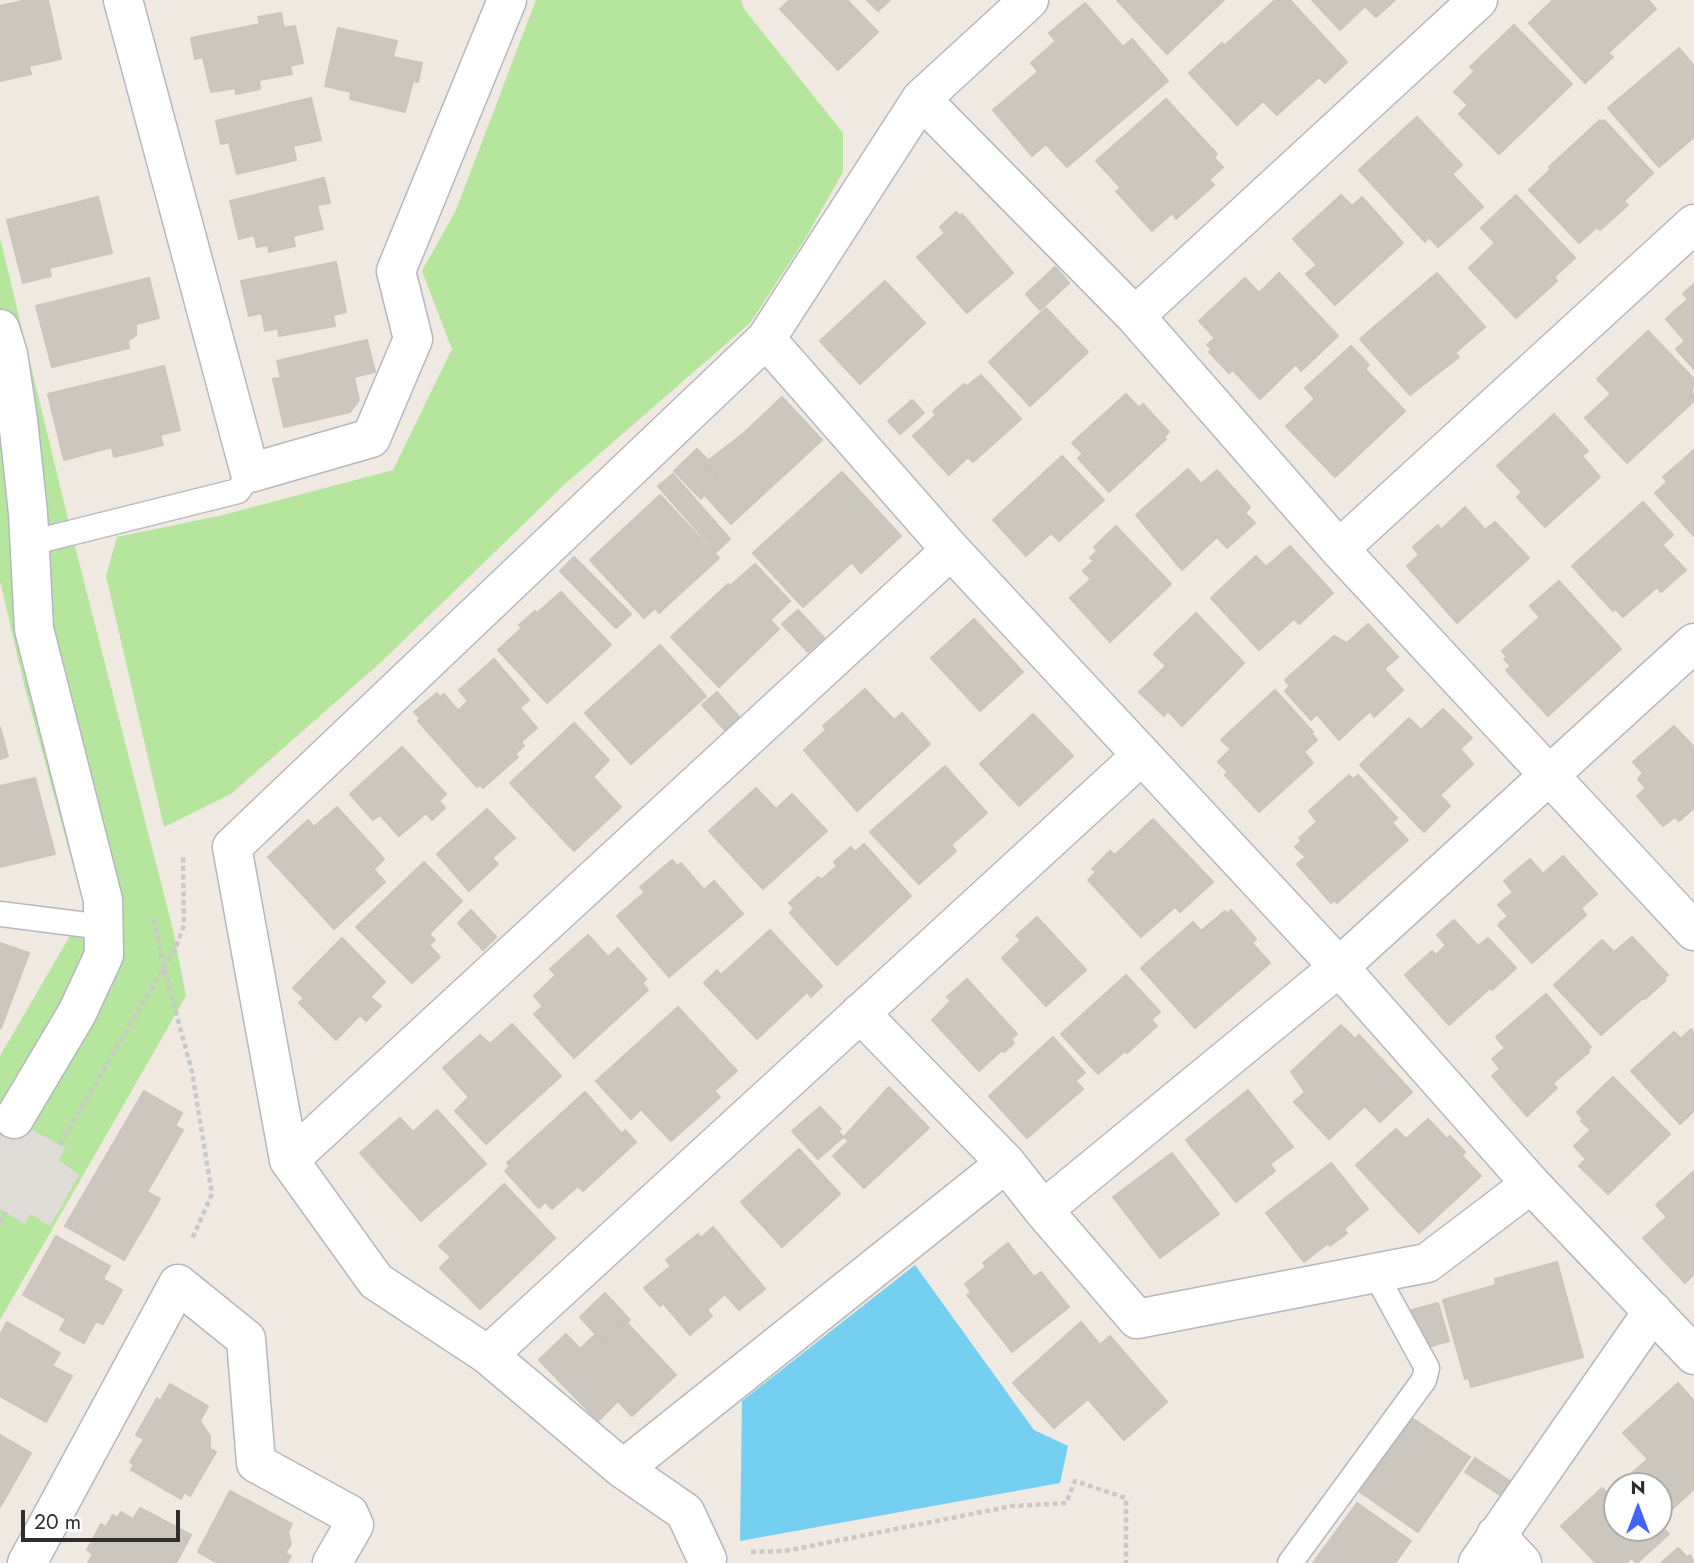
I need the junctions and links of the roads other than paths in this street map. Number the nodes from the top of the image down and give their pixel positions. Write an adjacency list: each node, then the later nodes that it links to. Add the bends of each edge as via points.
1 (123, 0): 10 (street)
2 (507, 0): 10 (street, via 396,271 413,339 371,438)
3 (1029, 0): 5 (street)
4 (1478, 0): 7 (street)
5 (921, 99): 7 (street); 9 (street)
6 (1694, 224): 12 (street)
7 (1135, 316): 12 (street)
8 (0, 329): 11 (street, via 18,420)
9 (766, 339): 13 (street); 23 (street, via 232,847)
10 (250, 473): 11 (lane, via 238,491)
11 (30, 543): 18 (street, via 34,629 103,900)
12 (1339, 549): 16 (street)
13 (951, 550): 15 (street); 23 (street)
14 (1694, 643): 16 (street)
15 (1142, 755): 20 (street); 21 (street)
16 (1550, 775): 19 (street); 20 (street)
17 (0, 914): 18 (lane)
18 (103, 927): 22 (street, via 104,955 76,1013)
19 (1694, 931)
20 (1339, 967): 25 (street); 26 (street)
21 (860, 1013): 24 (street); 29 (street)
22 (14, 1118)
23 (289, 1160): 29 (street, via 376,1281)
24 (1006, 1163): 26 (street); 31 (street)
25 (1531, 1184): 27 (street, via 1427,1263); 28 (street)
26 (1043, 1210): 27 (street, via 1137,1319)
27 (1375, 1273): 36 (lane, via 1427,1368 1424,1380)
28 (1653, 1311): 30 (street); 32 (street)
29 (488, 1355): 31 (street)
30 (1694, 1355)
31 (623, 1469): 33 (street, via 685,1512)
32 (1487, 1549): 37 (street)
33 (708, 1561)
34 (27, 1563): 35 (street, via 178,1284 246,1339 256,1463 349,1514 354,1525)
35 (332, 1563)
36 (1290, 1563)
37 (1522, 1563)

